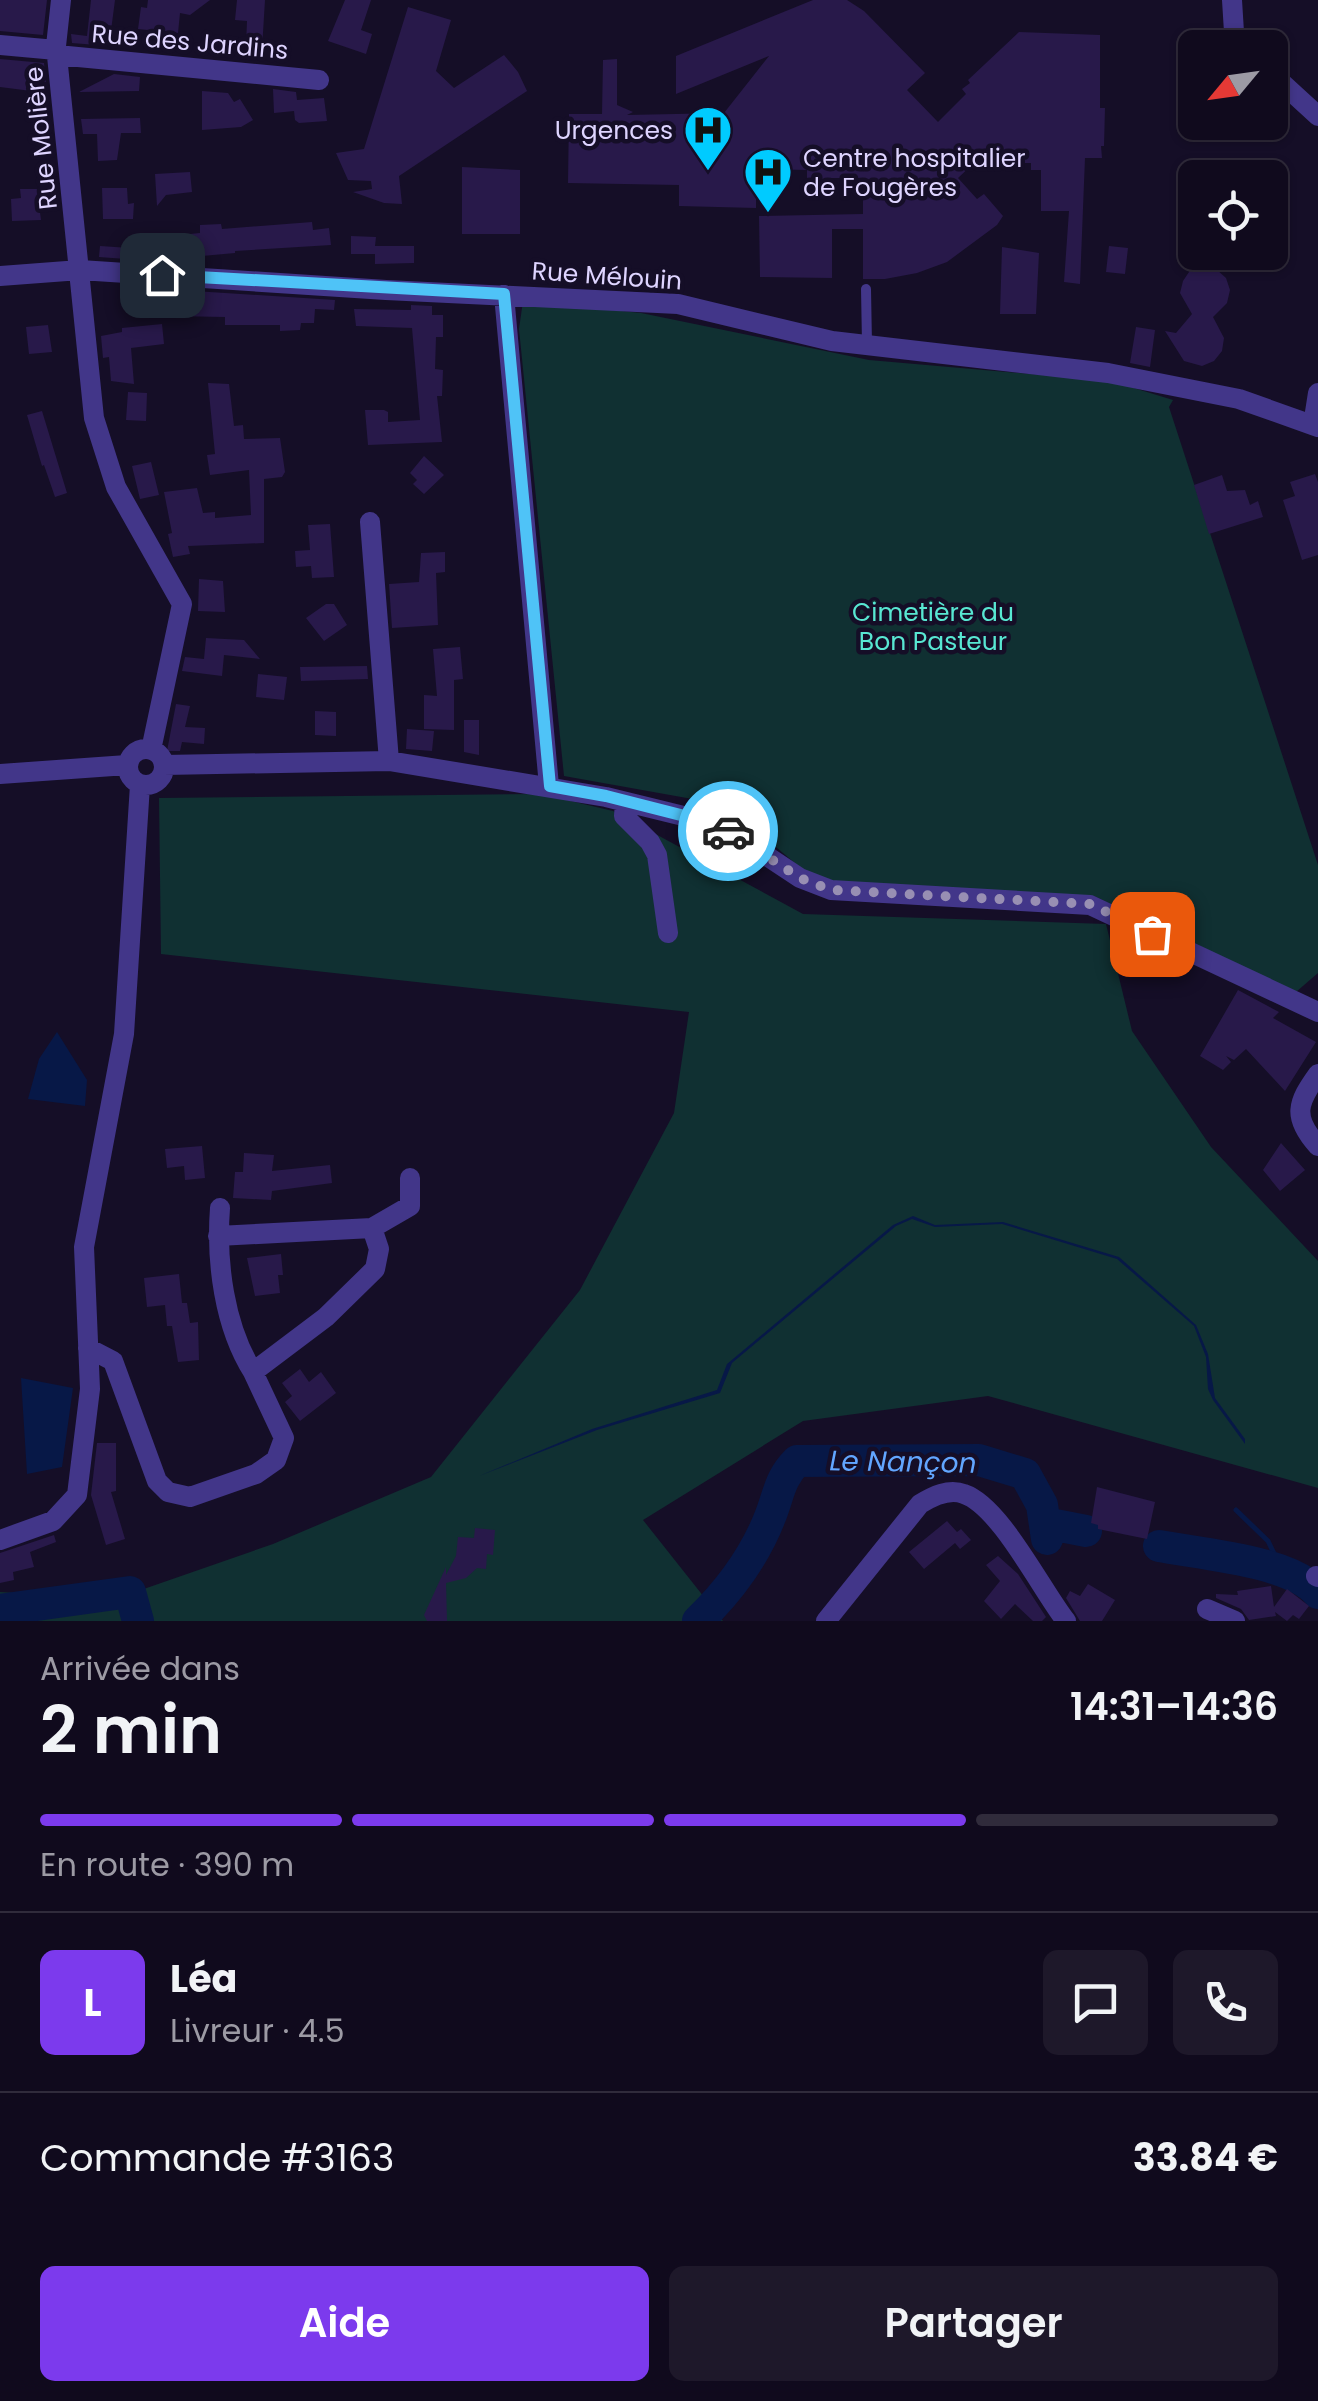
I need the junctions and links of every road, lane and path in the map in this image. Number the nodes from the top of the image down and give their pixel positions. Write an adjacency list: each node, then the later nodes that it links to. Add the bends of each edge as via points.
1 (61, 0): 5 (street, Rue Molière)
2 (1232, 0): 3 (street)
3 (1234, 30)
4 (0, 45): 5 (street, Rue des Jardins)
5 (56, 53): 6 (street, Rue des Jardins); 9 (street, Rue Molière)
6 (319, 80)
7 (1288, 88): 8 (street)
8 (1318, 116)
9 (80, 270): 10 (street, Rue Mélouin); 12 (street, Rue Mélouin); 17 (street, Rue Molière, via 94,418 116,487 182,604)
10 (0, 276)
11 (866, 289): 13 (lane)
12 (504, 294): 13 (street, Rue Mélouin, via 678,304); 22 (street)
13 (867, 344): 15 (street, Rue Mélouin, via 1108,373 1239,399)
14 (1318, 393): 15 (street)
15 (1315, 426)
16 (370, 522): 18 (street)
17 (158, 757): 18 (street); 19 (street, via 136,752); 21 (street, via 158,782)
18 (389, 761): 22 (street)
19 (128, 765): 20 (street); 21 (street)
20 (0, 774)
21 (140, 785): 32 (street, via 124,1034 84,1247)
22 (550, 786): 23 (street)
23 (625, 802): 24 (street, via 624,816 657,855); 25 (street, via 720,825 800,878 831,890 1090,904)
24 (668, 933)
25 (1318, 1012)
26 (1318, 1074): 27 (street, via 1302,1096 1299,1116)
27 (1318, 1146)
28 (410, 1178): 30 (street, via 410,1206)
29 (220, 1208): 31 (street)
30 (372, 1228): 31 (street); 33 (street, via 379,1249 375,1269 326,1317)
31 (218, 1236): 33 (street, via 232,1329)
32 (88, 1348): 33 (street, via 113,1362 157,1480 168,1492 190,1496 256,1474 276,1460 284,1438); 34 (street, via 78,1495 52,1521)
33 (253, 1372)
34 (0, 1540)
35 (1207, 1609): 38 (street)
36 (826, 1621): 37 (street, via 920,1504 962,1492 1001,1523)
37 (1066, 1621)
38 (1235, 1621)

